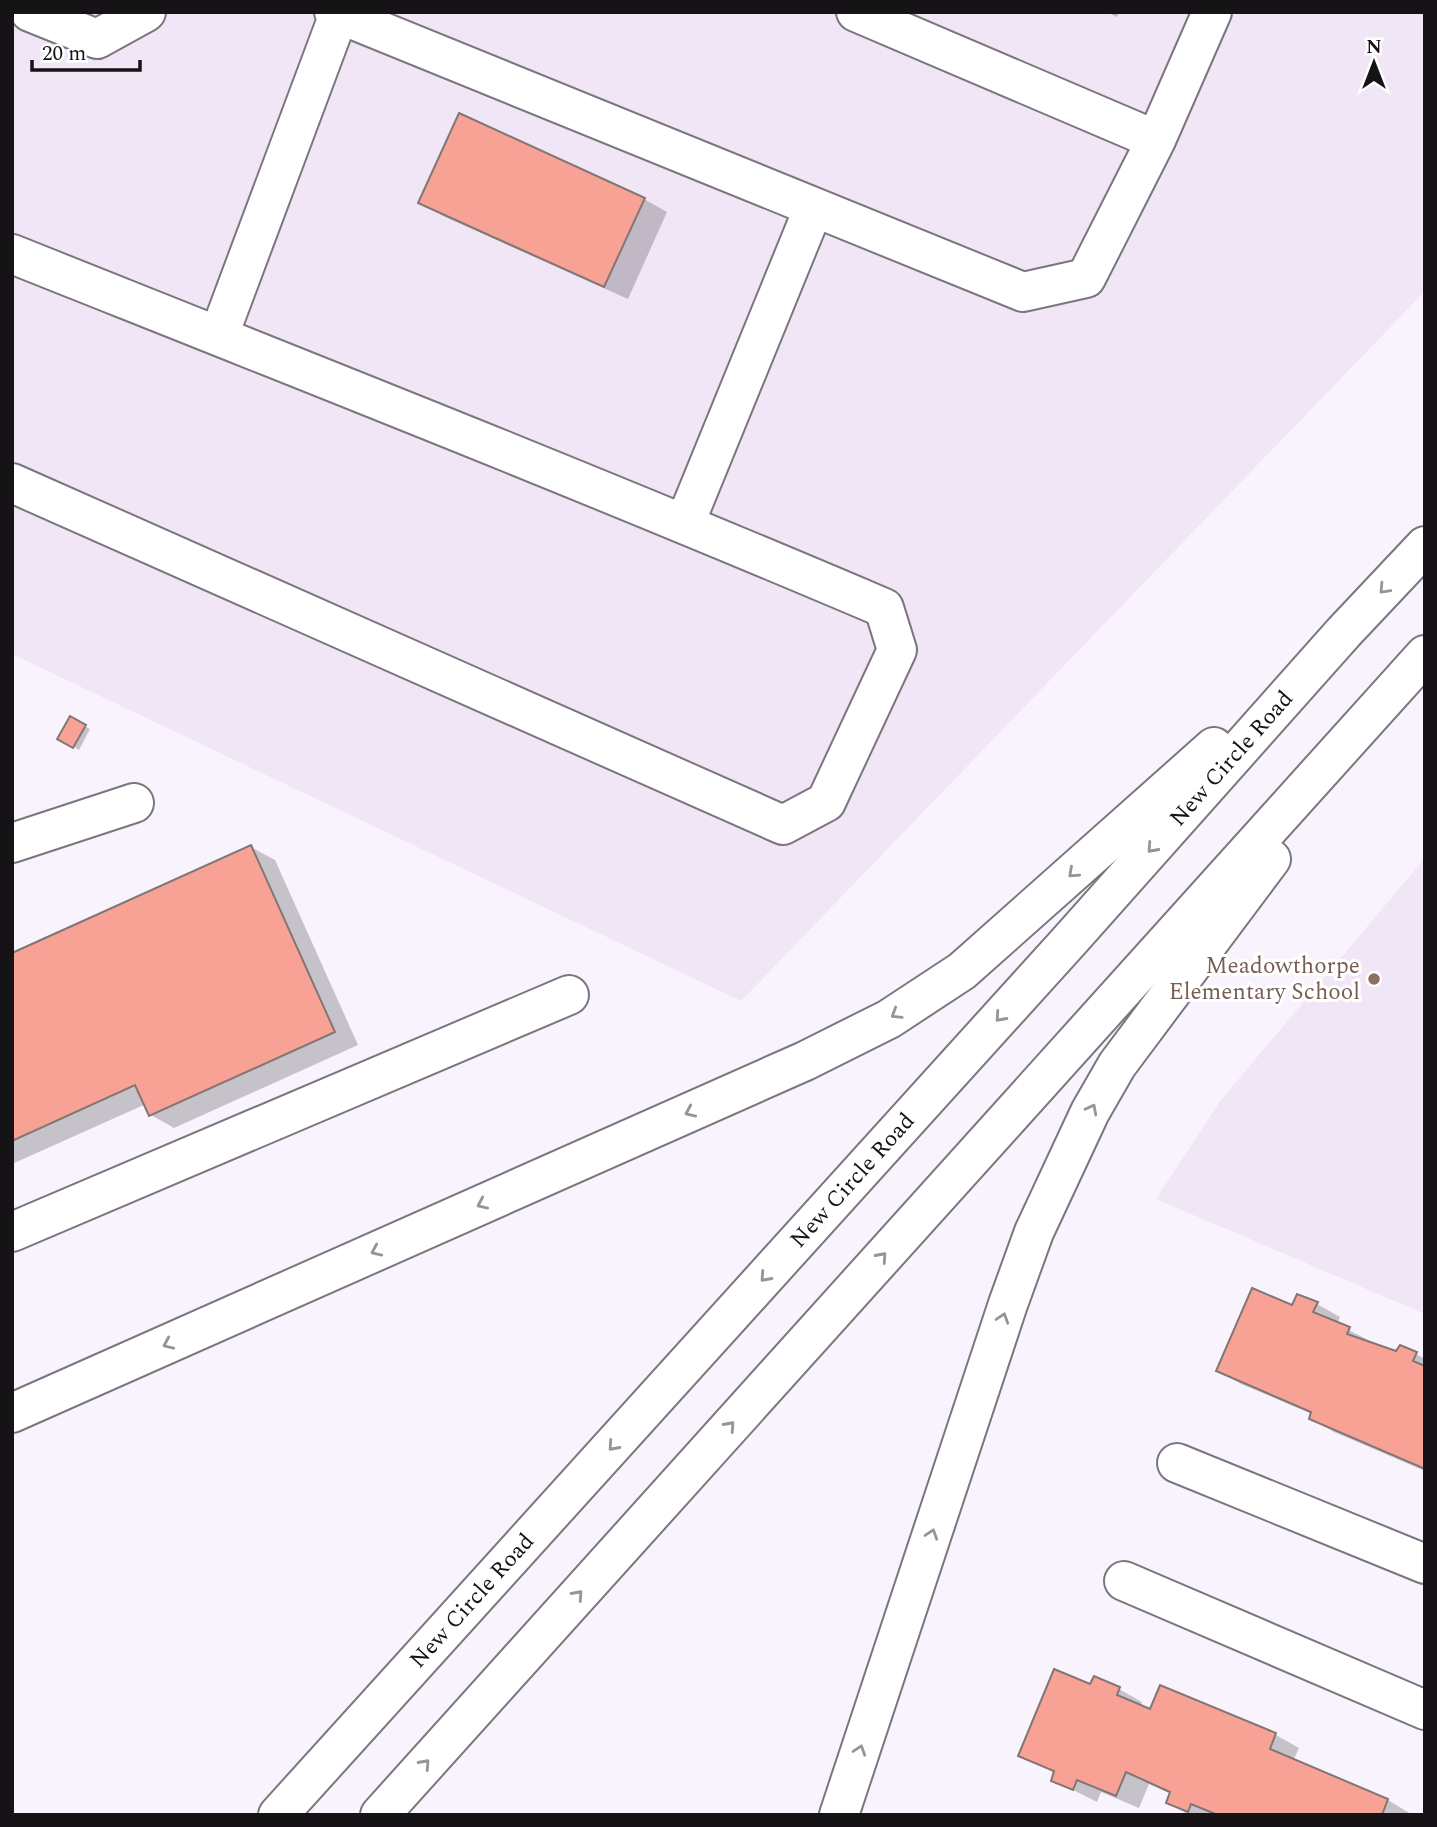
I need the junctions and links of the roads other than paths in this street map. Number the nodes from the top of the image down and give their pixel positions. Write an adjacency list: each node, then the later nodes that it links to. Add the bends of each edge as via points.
1 (30, 12): 2 (main road, via 97,39)
2 (146, 12)
3 (856, 12): 6 (main road)
4 (1212, 12): 6 (main road)
5 (337, 13): 7 (main road); 9 (main road)
6 (1156, 140): 7 (main road, via 1086,278 1024,292)
7 (814, 207): 11 (main road)
8 (12, 254): 9 (main road)
9 (219, 335): 11 (main road)
10 (12, 483): 11 (main road, via 783,825 826,802 897,650 884,608)
11 (685, 523)
12 (1425, 546): 13 (main road, New Circle Road, one-way to 13)
13 (1344, 632): 19 (main road, one-way to 19, via 962,971 890,1019 805,1061); 24 (main road, New Circle Road, one-way to 24)
14 (1421, 659): 25 (main road, one-way to 14); 26 (main road, one-way to 14, via 1008,1304 1034,1232 1090,1112 1117,1065)
15 (134, 803): 16 (main road)
16 (12, 843)
17 (569, 995): 18 (main road)
18 (12, 1232)
19 (12, 1413)
20 (1177, 1464): 21 (main road)
21 (1425, 1564)
22 (1124, 1581): 23 (main road)
23 (1425, 1710)
24 (278, 1815)
25 (380, 1815)
26 (839, 1815)

